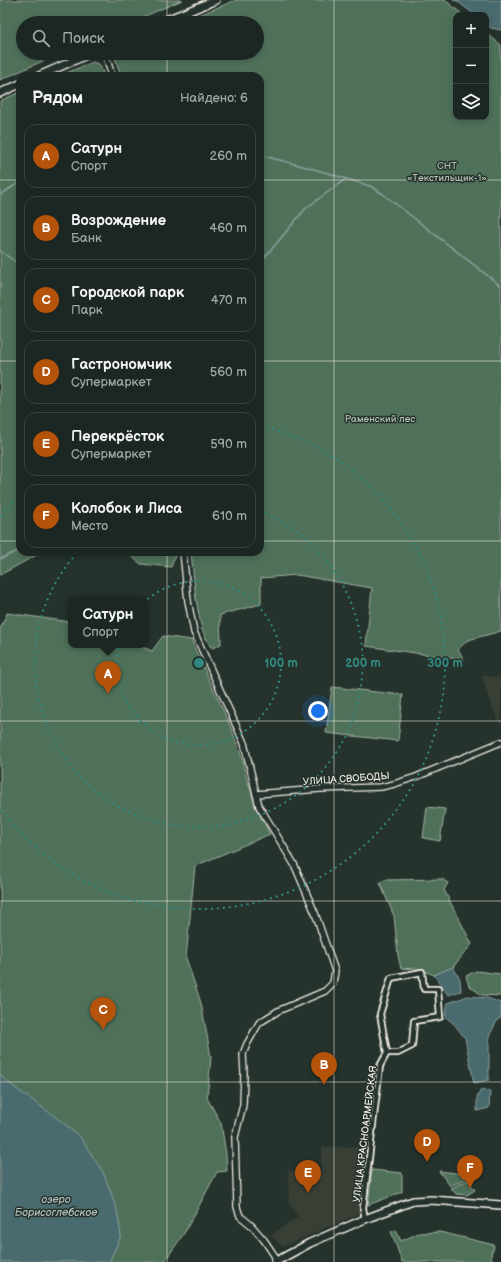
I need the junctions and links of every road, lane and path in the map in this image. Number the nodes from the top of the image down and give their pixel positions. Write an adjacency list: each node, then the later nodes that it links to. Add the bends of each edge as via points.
1 (216, 0): 2 (main road)
2 (176, 16)
3 (75, 60): 5 (main road)
4 (107, 60): 6 (street)
5 (48, 72)
6 (111, 72)
7 (16, 86): 8 (main road)
8 (0, 93)
9 (183, 556): 11 (street, via 194,632 244,743)
10 (501, 742): 11 (street, УЛИЦА СВОБОДЫ, via 416,777 381,787)
11 (256, 794): 15 (street, via 259,806 294,864 335,971 333,983 325,991 278,1011 259,1023 251,1034 243,1054 243,1105 235,1137 237,1207 240,1216 252,1225 264,1240 274,1255)
12 (387, 1052): 12 (street, via 380,1014 390,978 422,972 424,989 438,988 440,1017 414,1021 412,1046 398,1053); 14 (street, УЛИЦА КРАСНОАРМЕЙСКАЯ, via 380,1066 363,1208)
13 (501, 1205): 14 (main road, via 413,1201)
14 (365, 1219): 15 (main road, via 310,1243)
15 (275, 1262)

